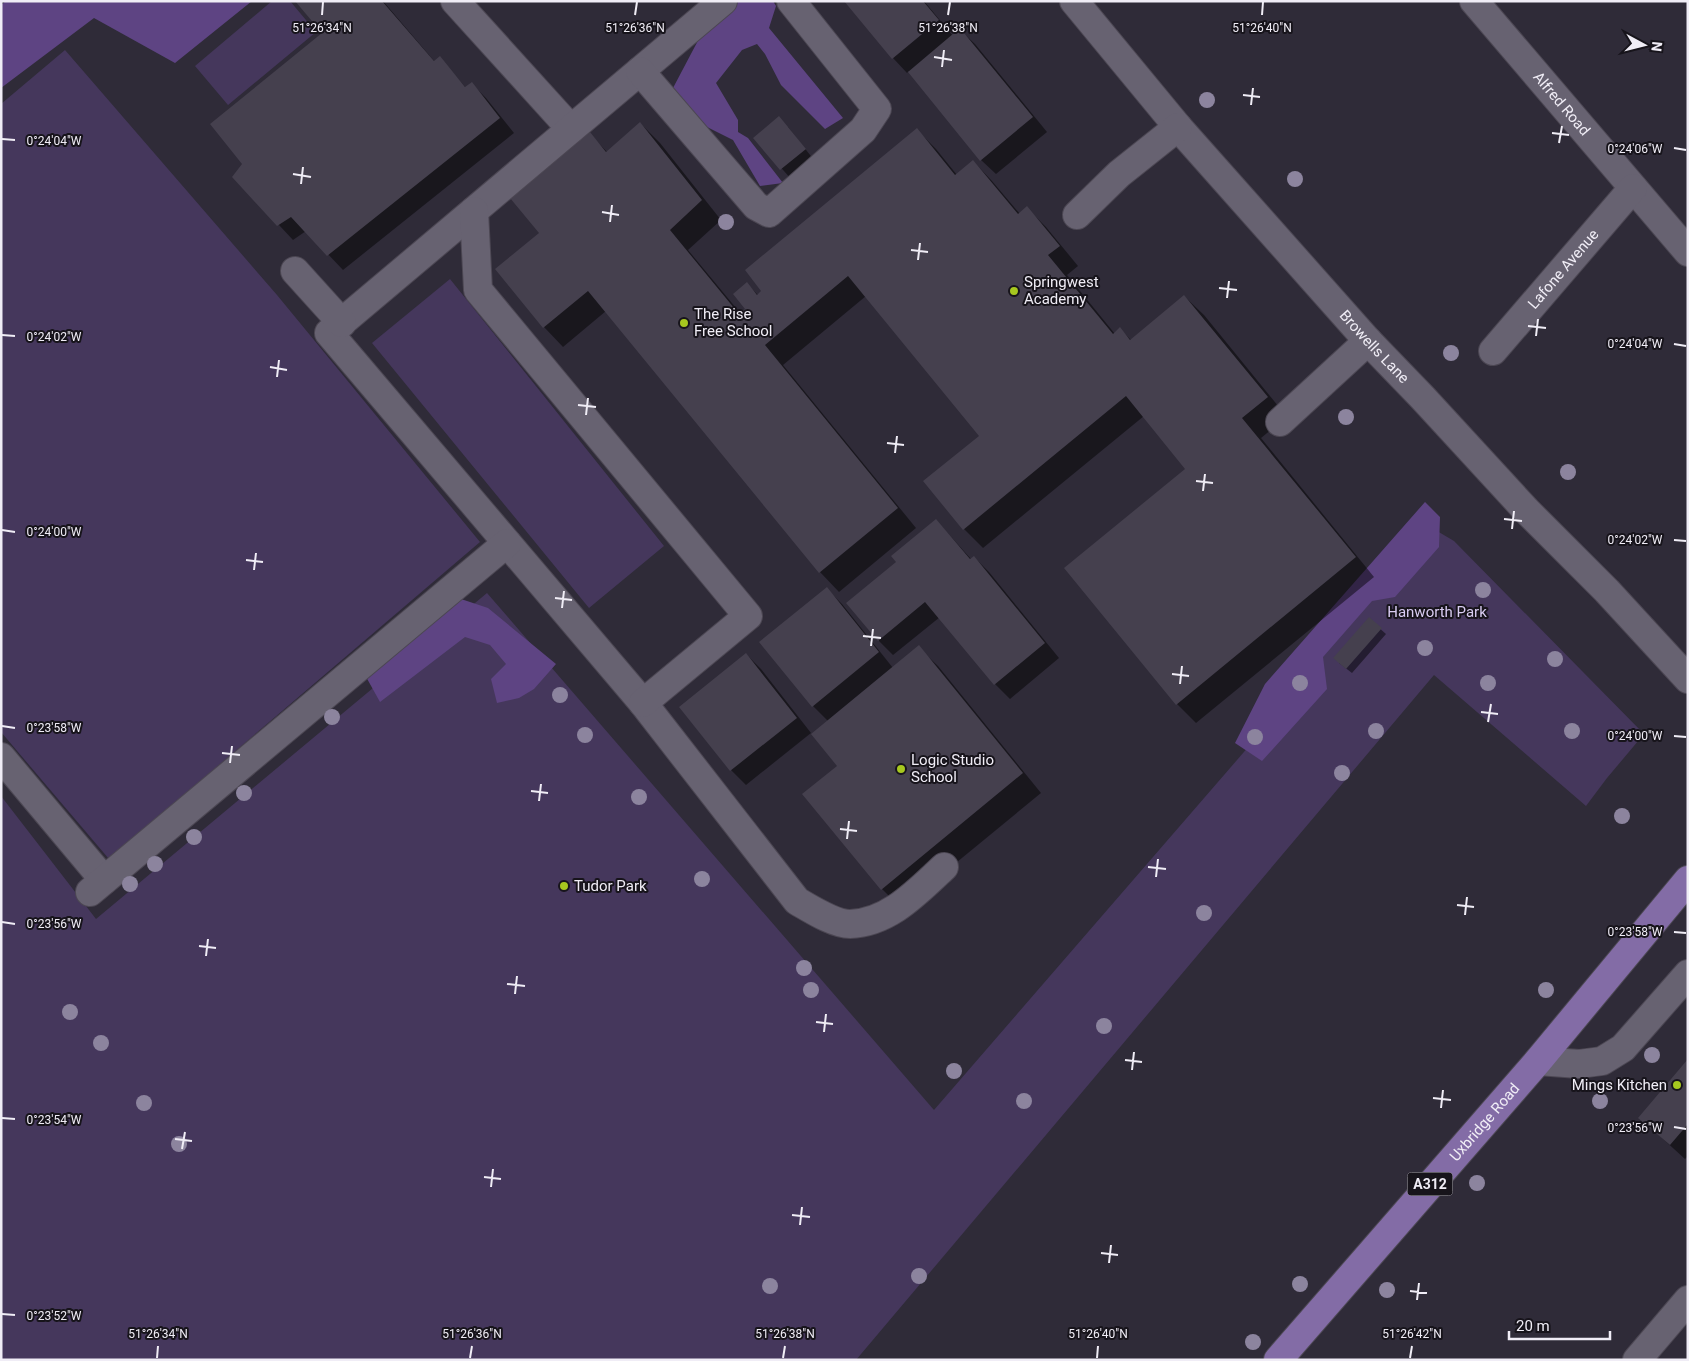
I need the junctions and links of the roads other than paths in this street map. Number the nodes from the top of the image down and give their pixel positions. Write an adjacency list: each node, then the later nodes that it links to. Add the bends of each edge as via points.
1 (456, 1): 8 (street)
2 (723, 1): 6 (street)
3 (791, 1): 6 (street, via 877,110 863,130 769,213 756,206)
4 (1074, 1): 7 (street, Browells Lane)
5 (1474, 1): 9 (street, Alfred Road)
6 (640, 72): 8 (street)
7 (1178, 127): 11 (street, via 1119,174); 15 (street, Browells Lane)
8 (571, 129): 10 (street)
9 (1633, 188): 12 (street, Alfred Road); 16 (street, Lafone Avenue)
10 (474, 211): 14 (street); 20 (street, via 478,290 748,616)
11 (1077, 215)
12 (1688, 252)
13 (296, 271): 14 (street)
14 (342, 323): 18 (street, via 329,333)
15 (1368, 341): 17 (street); 19 (street, Browells Lane)
16 (1493, 351)
17 (1280, 422)
18 (507, 544): 20 (street); 21 (street, via 97,886)
19 (1688, 679)
20 (643, 703): 22 (street, via 798,900 821,915 849,924 876,919 907,901)
21 (1, 757)
22 (944, 867)
23 (1688, 880): 25 (main road, Uxbridge Road / A312)
24 (1688, 974): 25 (street, via 1623,1048 1609,1057 1580,1064)
25 (1538, 1061): 27 (main road, Uxbridge Road / A312)
26 (1688, 1300): 28 (street)
27 (1278, 1360)
28 (1638, 1360)

